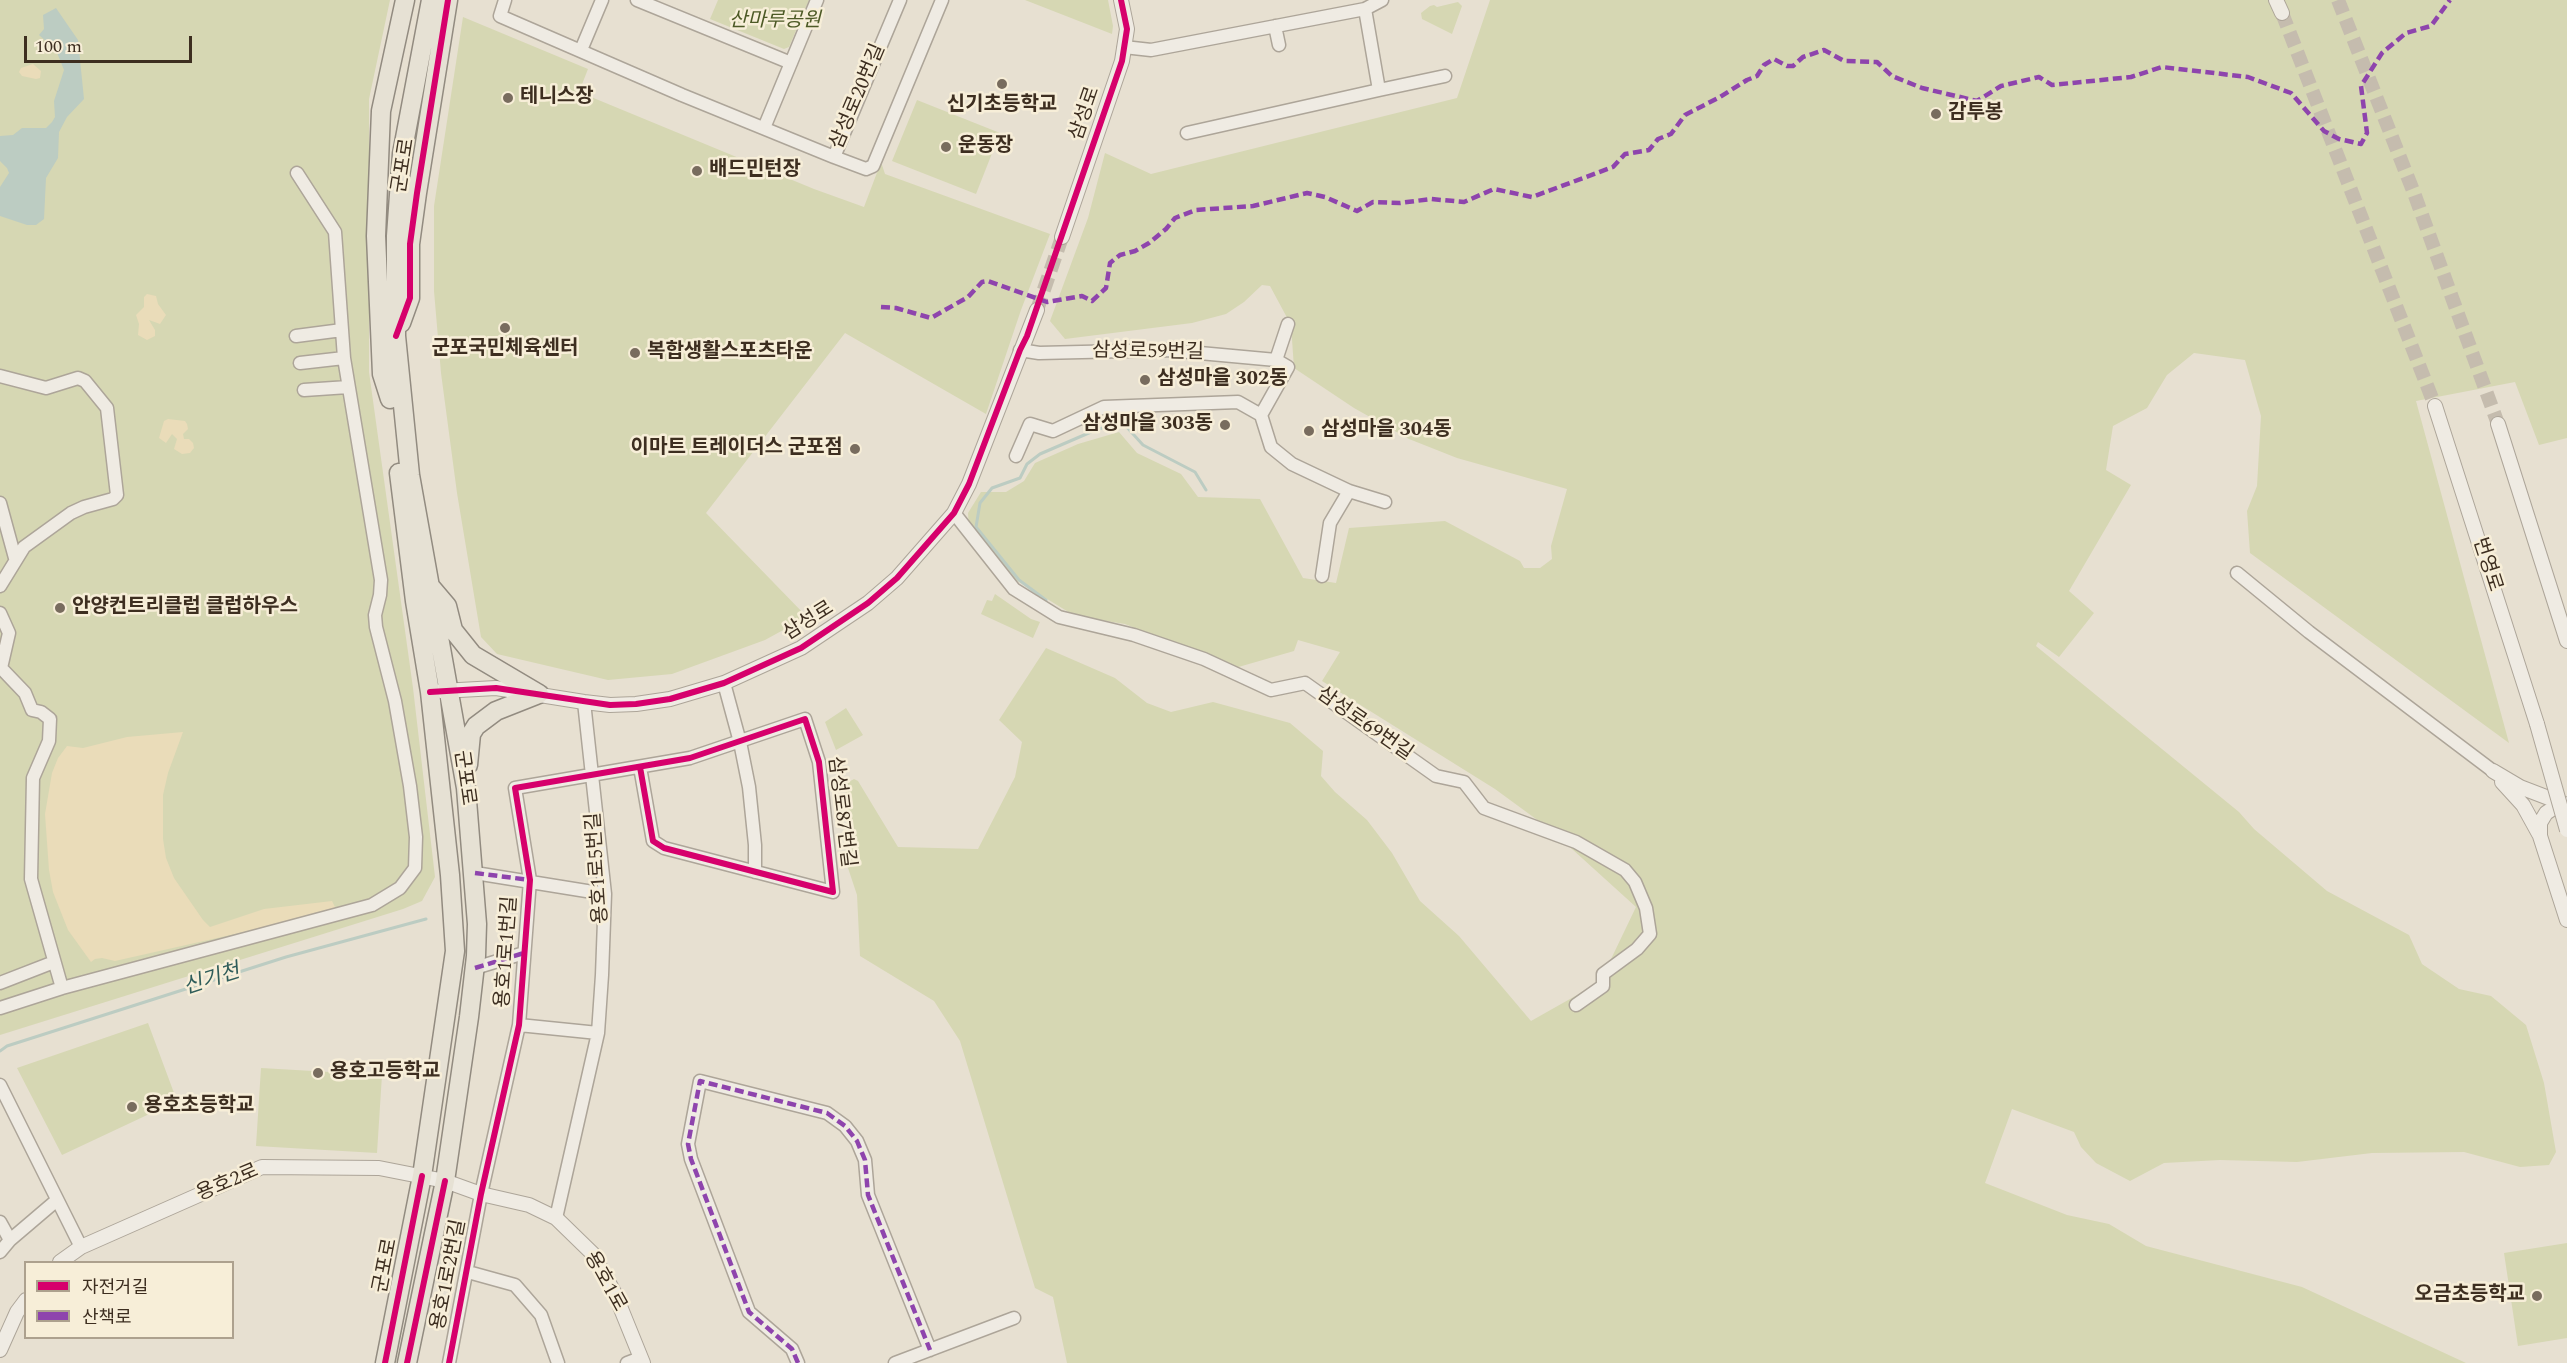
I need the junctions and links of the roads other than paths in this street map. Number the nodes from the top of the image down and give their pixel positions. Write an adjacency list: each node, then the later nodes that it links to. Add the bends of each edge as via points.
1 (405, 0): 40 (main road, 군포로, via 381,111 376,236 382,374)
2 (420, 0): 40 (main road, 군포로, via 394,144 385,307)
3 (431, 0): 32 (main road, 군포로, via 402,154 396,236)
4 (448, 0): 32 (main road, 군포로, via 410,244 410,298)
5 (506, 0): 19 (street, 삼성로20번길, via 501,16)
6 (602, 0): 19 (street)
7 (637, 0): 20 (street)
8 (817, 0): 20 (street)
9 (900, 0): 25 (street, 삼성로20번길)
10 (942, 0): 25 (street, via 873,166 866,169)
11 (1121, 0): 18 (street, 삼성로, via 1127,29)
12 (1382, 0): 14 (street)
13 (2276, 0): 15 (street)
14 (1365, 9): 16 (street); 22 (street)
15 (2282, 14)
16 (1275, 26): 17 (street); 18 (street, via 1150,50)
17 (1279, 45)
18 (1124, 47): 27 (street, 삼성로)
19 (581, 50): 23 (street, 삼성로20번길)
20 (791, 63): 23 (street)
21 (1445, 76): 22 (street)
22 (1379, 90): 24 (street)
23 (764, 128): 25 (street, 삼성로20번길)
24 (1187, 133)
25 (834, 157)
26 (297, 173): 30 (street, via 335,232)
27 (1062, 237)
28 (1037, 310): 33 (street, 삼성로)
29 (1288, 324): 35 (street)
30 (342, 330): 31 (street); 34 (street)
31 (296, 336)
32 (396, 336): 52 (main road, 군포로, via 410,475)
33 (1020, 350): 35 (street, 삼성로59번길, via 1167,350); 49 (street, 삼성로, via 969,484)
34 (344, 358): 36 (street); 38 (street)
35 (1275, 360): 42 (street, 삼성로59번길, via 1288,367)
36 (300, 363)
37 (0, 376): 50 (street, via 46,388 78,378 86,381 106,408 117,485 113,500 71,513)
38 (348, 387): 39 (street); 79 (street, via 381,580 375,615 410,786 416,868 400,888 372,905)
39 (304, 390)
40 (390, 399): 48 (main road, 군포로)
41 (2435, 406): 68 (street, 번영로, bridge)
42 (1261, 415): 44 (street, via 1238,402 1104,407 1053,431 1030,424); 45 (street, via 1271,447 1292,464)
43 (2498, 424): 56 (street)
44 (1016, 456)
45 (1349, 491): 46 (street); 53 (street, via 1330,523)
46 (1385, 502)
47 (0, 503): 50 (street)
48 (402, 508): 52 (main road, via 411,518 420,566); 59 (main road, 군포로)
49 (954, 513): 57 (street, 삼성로, via 897,578 868,603 801,648); 80 (street, 삼성로69번길, via 1014,589 1059,617 1134,635 1204,658 1271,690 1305,683 1436,776 1464,782 1484,808 1576,842 1624,870 1635,882 1646,908 1650,934 1603,974 1604,986)
50 (15, 558): 54 (street)
51 (2236, 573): 64 (street)
52 (428, 576): 58 (main road, 군포로); 60 (main road, via 447,606 453,630 473,655)
53 (1322, 576)
54 (0, 586)
55 (0, 613): 76 (street, via 9,633 1,668 25,693 32,710 50,719 49,741 33,778 31,879)
56 (2567, 641)
57 (724, 683): 61 (street, 삼성로, via 670,699 636,704); 62 (street)
58 (449, 691): 59 (street, 삼성로); 60 (street, 삼성로, via 496,688); 66 (main road, 군포로)
59 (430, 692): 85 (main road, 군포로, via 455,951)
60 (539, 693): 61 (street, 삼성로); 66 (main road, via 496,711 476,726 471,734)
61 (584, 702): 65 (street, 용호1로5번길)
62 (740, 742): 63 (street, 삼성로87번길, via 690,758); 70 (street, via 755,845); 70 (street, 삼성로87번길, via 805,719 819,762 833,892)
63 (640, 767): 65 (street); 70 (street, 삼성로87번길, via 653,841 664,848)
64 (2493, 771): 67 (street, via 2520,788); 69 (street, via 2523,805)
65 (591, 774): 72 (street, 용호1로1번길, via 515,788); 73 (street, 용호1로5번길)
66 (466, 788): 71 (main road, 군포로)
67 (2567, 806): 69 (street, via 2546,813 2540,823)
68 (2567, 830)
69 (2540, 836): 74 (street)
70 (755, 872)
71 (475, 873): 72 (street); 77 (main road, 군포로)
72 (530, 880): 73 (street); 75 (street, 용호1로1번길)
73 (605, 894): 83 (street, 용호1로5번길)
74 (2567, 920)
75 (524, 953): 77 (street); 82 (street, 용호1로1번길)
76 (54, 962): 78 (street); 79 (street)
77 (475, 968): 86 (main road, 군포로)
78 (0, 983)
79 (62, 988): 81 (street)
80 (1576, 1005)
81 (0, 1008)
82 (519, 1025): 83 (street); 87 (street, 용호1로1번길)
83 (598, 1033): 89 (street, 용호1로5번길)
84 (0, 1085): 88 (street)
85 (422, 1176): 86 (street, 용호2로); 92 (street, 용호2로, via 379,1168 262,1167); 101 (main road, 군포로)
86 (445, 1181): 87 (street, 용호1로); 102 (main road, 군포로)
87 (481, 1194): 89 (street, 용호1로, via 529,1205); 95 (street, 용호1로2번길)
88 (57, 1200): 91 (street); 92 (street)
89 (556, 1218): 100 (street, 용호1로, via 593,1254 615,1294)
90 (0, 1222): 91 (street)
91 (10, 1240): 93 (street)
92 (81, 1247): 94 (street, 용호2로)
93 (0, 1252)
94 (63, 1261)
95 (468, 1272): 103 (street, 용호1로2번길); 104 (street, via 514,1285 541,1316)
96 (24, 1303): 98 (street)
97 (1014, 1318): 99 (street)
98 (0, 1350)
99 (930, 1350): 105 (street, via 868,1195 865,1160 845,1126 827,1113 700,1081 688,1144 691,1159 749,1312 792,1349); 106 (street)
100 (637, 1361)
101 (385, 1363)
102 (407, 1363)
103 (450, 1363)
104 (558, 1363)
105 (798, 1363)
106 (895, 1363)

